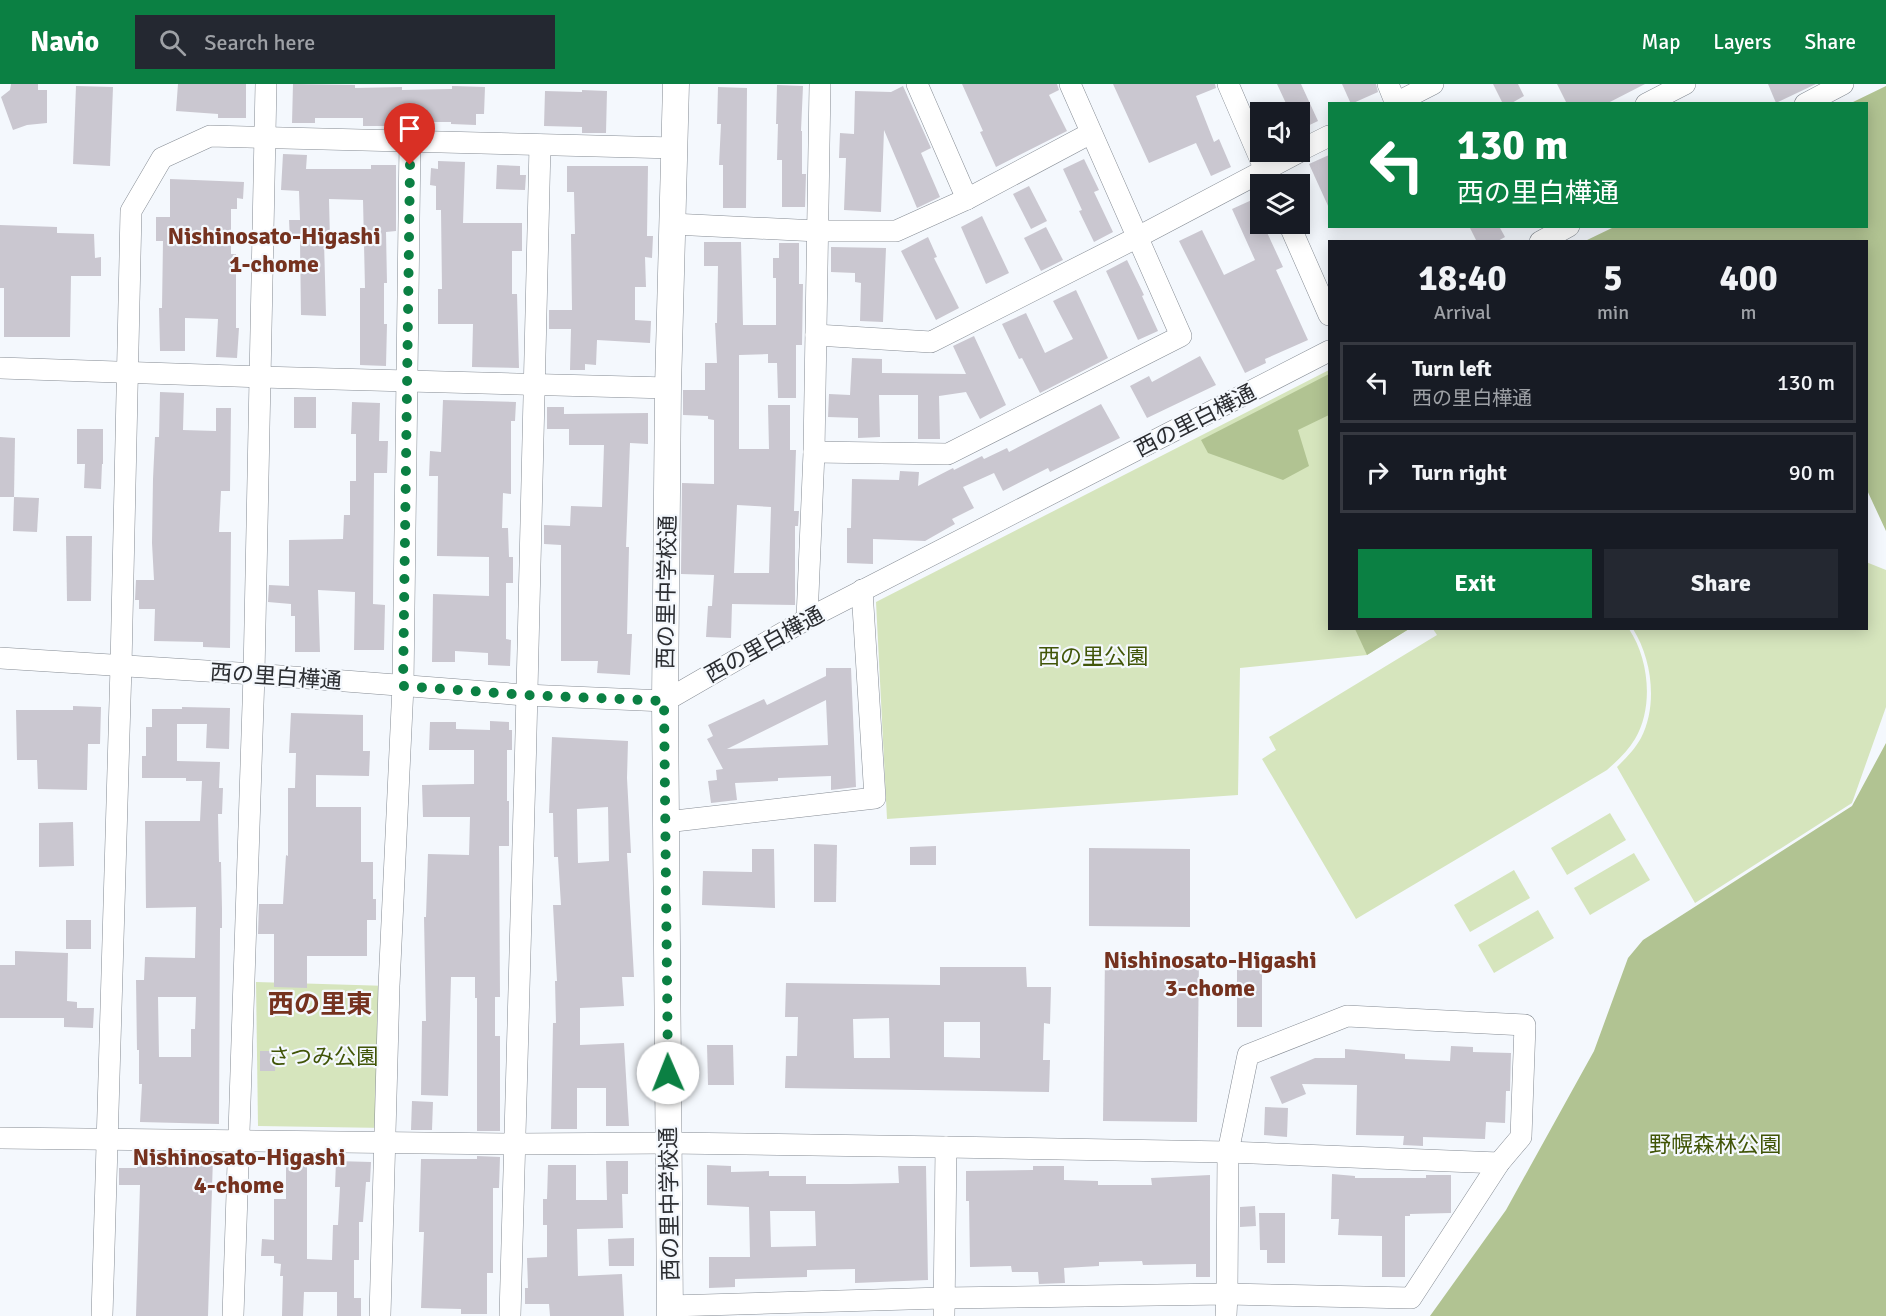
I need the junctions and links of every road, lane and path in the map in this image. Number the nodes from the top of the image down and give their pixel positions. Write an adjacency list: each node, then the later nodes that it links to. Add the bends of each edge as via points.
1 (266, 84): 16 (street)
2 (676, 84): 21 (street, 西の里中学校通)
3 (820, 84): 29 (street)
4 (917, 84): 26 (street)
5 (1070, 84): 15 (street)
6 (1228, 84): 23 (street)
7 (1388, 84): 11 (street)
8 (1433, 84): 12 (street)
9 (1685, 84): 13 (street)
10 (1843, 84): 14 (street)
11 (1395, 102)
12 (1397, 102)
13 (1650, 102)
14 (1810, 102)
15 (1091, 133): 26 (street); 31 (street)
16 (265, 137): 18 (street); 37 (street, via 210,136 162,158 131,211); 38 (street)
17 (1328, 137): 20 (street)
18 (410, 141): 19 (street); 39 (street)
19 (540, 145): 21 (street); 40 (street)
20 (1310, 146)
21 (674, 148): 27 (street, 西の里中学校通)
22 (1287, 162): 24 (street)
23 (1267, 174)
24 (1272, 174)
25 (1250, 185): 31 (street)
26 (967, 199): 29 (street, via 896,231)
27 (672, 224): 29 (street); 41 (street, 西の里中学校通)
28 (1565, 228): 32 (street)
29 (818, 231): 34 (street)
30 (1293, 234): 33 (street)
31 (1136, 238): 34 (street, via 931,342); 42 (street, via 1181,336 948,453)
32 (1544, 240)
33 (1328, 313)
34 (816, 334): 42 (street)
35 (1328, 352): 43 (street, 西の里白樺通)
36 (0, 368): 37 (street)
37 (128, 372): 38 (street); 46 (street)
38 (260, 377): 39 (street); 47 (street)
39 (408, 381): 40 (street); 48 (street)
40 (536, 384): 41 (street); 49 (street)
41 (668, 388): 50 (street, 西の里中学校通)
42 (814, 452): 44 (street)
43 (862, 590): 44 (street, 西の里白樺通); 51 (street, via 875,798)
44 (807, 620): 50 (street, 西の里白樺通)
45 (0, 658): 46 (street, 西の里白樺通)
46 (121, 666): 47 (street, 西の里白樺通); 53 (street)
47 (254, 674): 48 (street, 西の里白樺通); 54 (street)
48 (403, 686): 49 (street, 西の里白樺通); 55 (street)
49 (525, 695): 50 (street, 西の里白樺通); 57 (street)
50 (664, 701): 51 (street, 西の里中学校通)
51 (666, 822): 56 (street, 西の里中学校通)
52 (0, 1138): 53 (street)
53 (106, 1138): 54 (street); 64 (street)
54 (239, 1140): 55 (street); 65 (street)
55 (386, 1142): 57 (street); 66 (street)
56 (669, 1143): 57 (street); 58 (street); 63 (street, 西の里中学校通)
57 (514, 1144): 67 (street)
58 (946, 1147): 59 (street); 62 (street)
59 (1227, 1152): 60 (street); 60 (street, via 1248,1055 1347,1016 1525,1025 1521,1137); 61 (street)
60 (1499, 1163): 61 (street, via 1412,1298)
61 (1227, 1294): 62 (street); 68 (street)
62 (944, 1307): 63 (street)
63 (670, 1311)
64 (102, 1316)
65 (233, 1316)
66 (380, 1316)
67 (510, 1316)
68 (1226, 1316)

